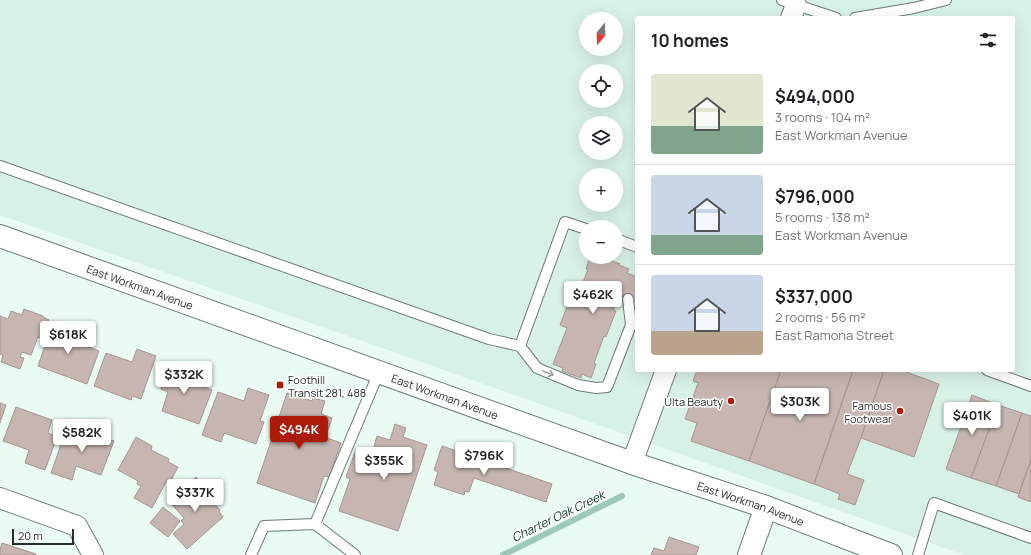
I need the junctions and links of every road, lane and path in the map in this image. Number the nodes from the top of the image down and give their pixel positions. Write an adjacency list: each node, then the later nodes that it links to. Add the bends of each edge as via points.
1 (946, 0): 4 (lane)
2 (790, 8): 3 (lane)
3 (827, 16)
4 (867, 16)
5 (0, 166): 12 (lane, via 489,339)
6 (579, 227): 12 (lane, via 565,222)
7 (0, 236): 13 (street, East Workman Avenue)
8 (623, 242): 9 (lane)
9 (635, 246)
10 (628, 299): 11 (lane)
11 (634, 322): 12 (lane, one-way to 11, via 537,368 578,385 608,387)
12 (520, 346)
13 (379, 372): 17 (street, East Workman Avenue); 20 (lane)
14 (665, 372): 17 (street)
15 (992, 372): 16 (lane)
16 (1031, 386)
17 (632, 463): 19 (street, East Workman Avenue)
18 (0, 498): 22 (street, via 77,526)
19 (766, 507): 25 (street); 26 (street, East Workman Avenue)
20 (315, 524): 23 (lane, via 264,526); 24 (lane)
21 (1031, 538): 27 (lane, via 934,503)
22 (93, 555)
23 (252, 555)
24 (355, 555)
25 (749, 555)
26 (891, 555)
27 (918, 555)

